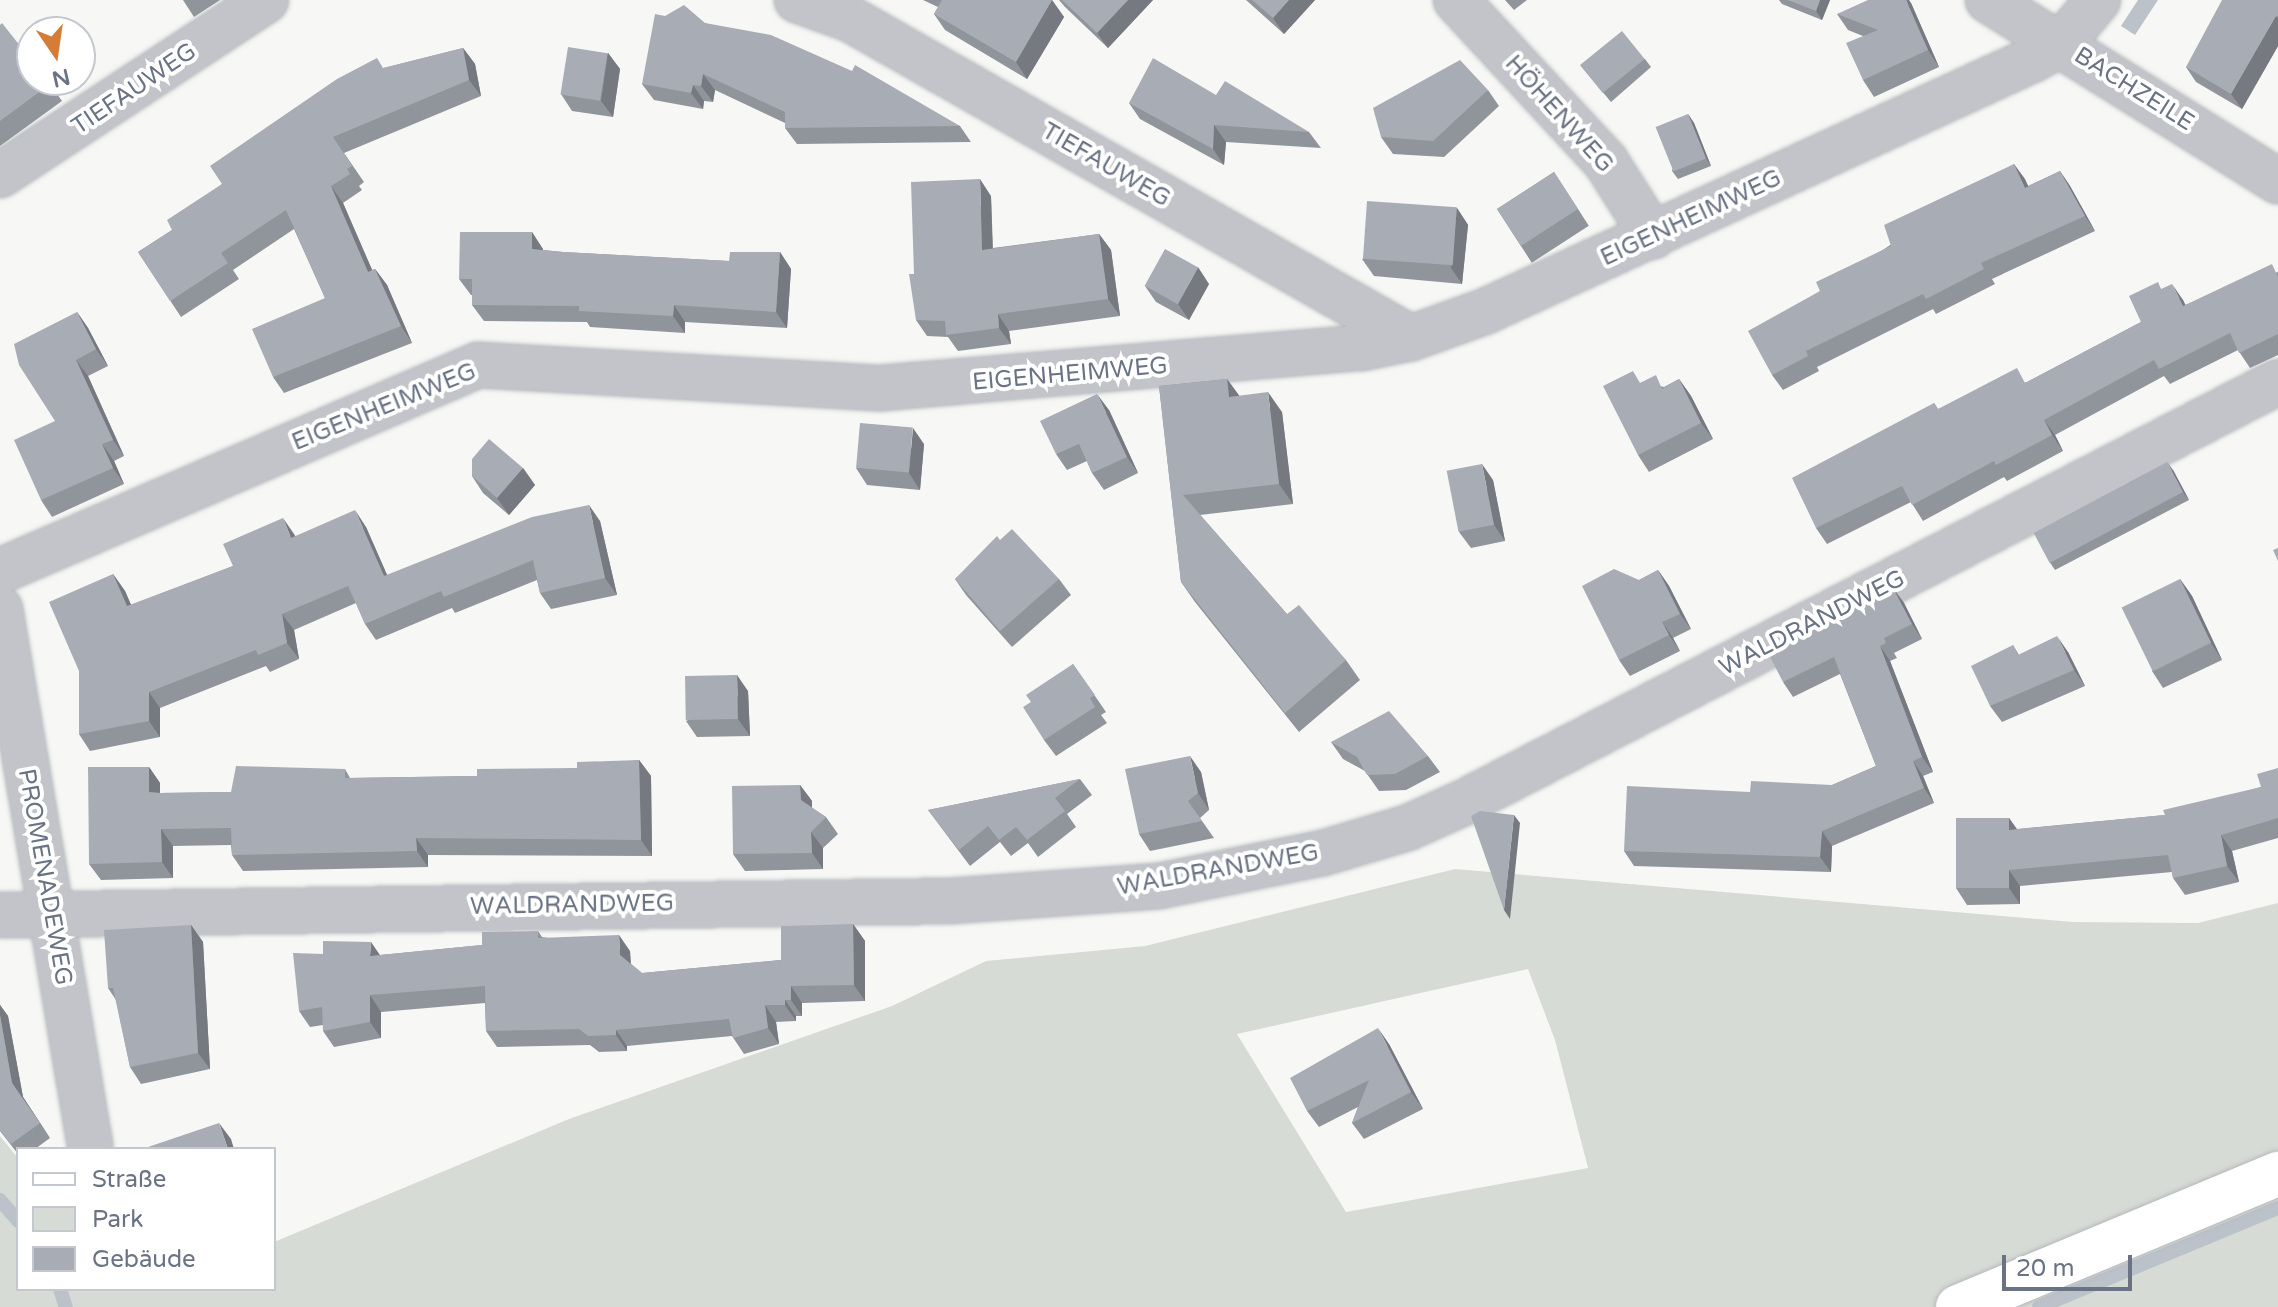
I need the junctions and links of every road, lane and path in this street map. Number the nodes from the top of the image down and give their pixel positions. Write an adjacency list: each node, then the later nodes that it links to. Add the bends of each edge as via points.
1 (266, 0): 7 (street, TIEFAUWEG)
2 (797, 0): 10 (street, TIEFAUWEG, via 850,19)
3 (1456, 0): 9 (street, HÖHENWEG, via 1606,162)
4 (1988, 0): 6 (street, BACHZEILE)
5 (2098, 0): 6 (street, EIGENHEIMWEG)
6 (2061, 44): 8 (street, BACHZEILE); 9 (street, EIGENHEIMWEG)
7 (0, 175)
8 (2278, 181)
9 (1653, 236): 10 (street, EIGENHEIMWEG, via 1486,311)
10 (1411, 338): 12 (street, EIGENHEIMWEG, via 1362,348 896,388 478,365)
11 (2278, 382): 14 (street, WALDRANDWEG, via 1463,803 1357,843 1159,886 950,901)
12 (0, 571)
13 (0, 609): 14 (street, PROMENADEWEG)
14 (51, 910): 15 (street, WALDRANDWEG); 16 (street, PROMENADEWEG)
15 (0, 915)
16 (90, 1145)
17 (2278, 1174): 18 (street)
18 (1958, 1307)

